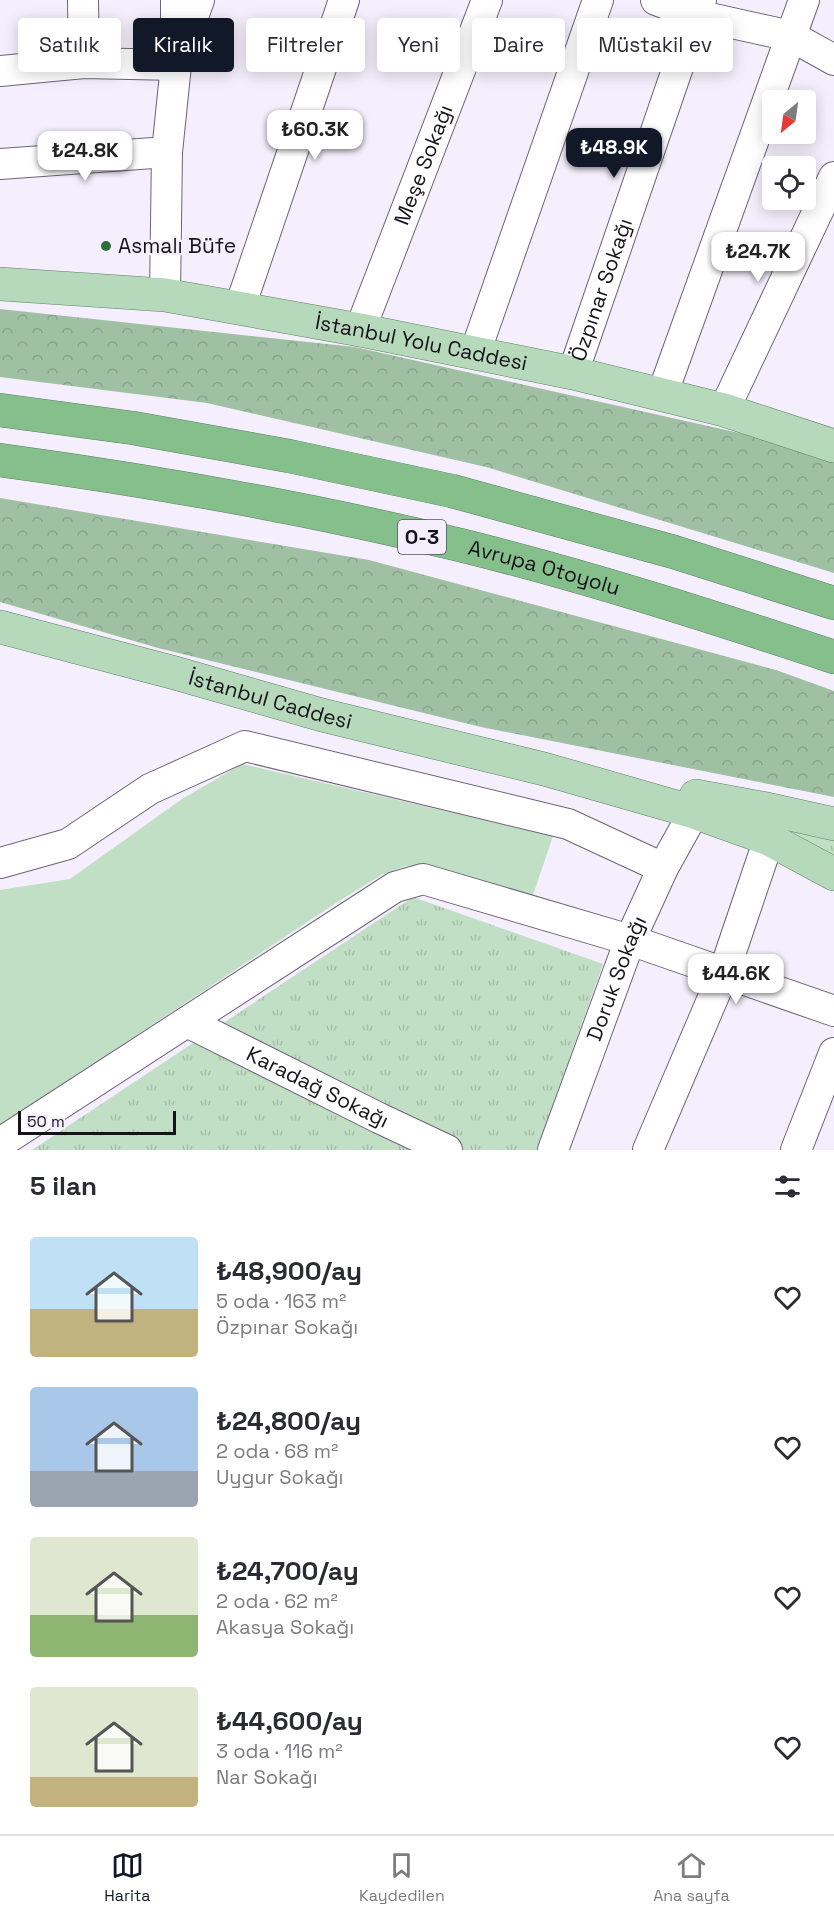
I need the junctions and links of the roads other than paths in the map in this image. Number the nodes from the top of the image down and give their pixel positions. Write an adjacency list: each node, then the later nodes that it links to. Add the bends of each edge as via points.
1 (82, 0): 10 (street)
2 (176, 0): 11 (street)
3 (199, 0): 12 (street)
4 (344, 0): 23 (street)
5 (487, 0): 24 (street, Meşe Sokağı)
6 (597, 0): 25 (street)
7 (656, 0): 9 (street)
8 (804, 0): 13 (street)
9 (698, 7): 13 (street); 26 (street, Özpınar Sokağı)
10 (83, 18)
11 (176, 18)
12 (193, 18)
13 (791, 36): 14 (street); 27 (street)
14 (834, 60)
15 (18, 69): 16 (street)
16 (0, 71)
17 (175, 72): 18 (street)
18 (167, 152): 19 (street); 22 (street)
19 (0, 164)
20 (834, 177): 29 (street)
21 (0, 284): 22 (main road, İstanbul Yolu Caddesi)
22 (165, 295): 23 (main road, İstanbul Yolu Caddesi)
23 (240, 307): 24 (main road, İstanbul Yolu Caddesi)
24 (360, 330): 25 (main road, İstanbul Yolu Caddesi)
25 (475, 353): 26 (main road, İstanbul Yolu Caddesi)
26 (573, 373): 27 (main road, İstanbul Yolu Caddesi)
27 (662, 395): 29 (main road, İstanbul Yolu Caddesi)
28 (0, 410): 32 (highway, O-3, via 133,428 452,491 674,552)
29 (724, 410): 30 (main road, İstanbul Yolu Caddesi)
30 (831, 439)
31 (0, 460): 34 (highway, Avrupa Otoyolu / O-3, via 239,498 460,545 620,589)
32 (834, 603)
33 (0, 627): 35 (main road, İstanbul Caddesi, via 322,715)
34 (834, 657)
35 (544, 769): 36 (main road); 37 (main road)
36 (694, 812): 38 (main road); 40 (street, Doruk Sokağı)
37 (834, 824)
38 (769, 839): 41 (main road); 43 (street)
39 (0, 863): 40 (street, via 68,844 150,789 245,746 568,824)
40 (663, 868): 42 (street, Doruk Sokağı)
41 (834, 874)
42 (630, 940): 43 (street); 45 (street, via 423,879 395,887); 49 (street, Doruk Sokağı)
43 (724, 972): 44 (street); 50 (street)
44 (834, 1011)
45 (188, 1022): 47 (street); 48 (street, Karadağ Sokağı)
46 (834, 1053): 51 (street)
47 (0, 1143)
48 (447, 1150)
49 (553, 1150)
50 (648, 1150)
51 (796, 1150)

